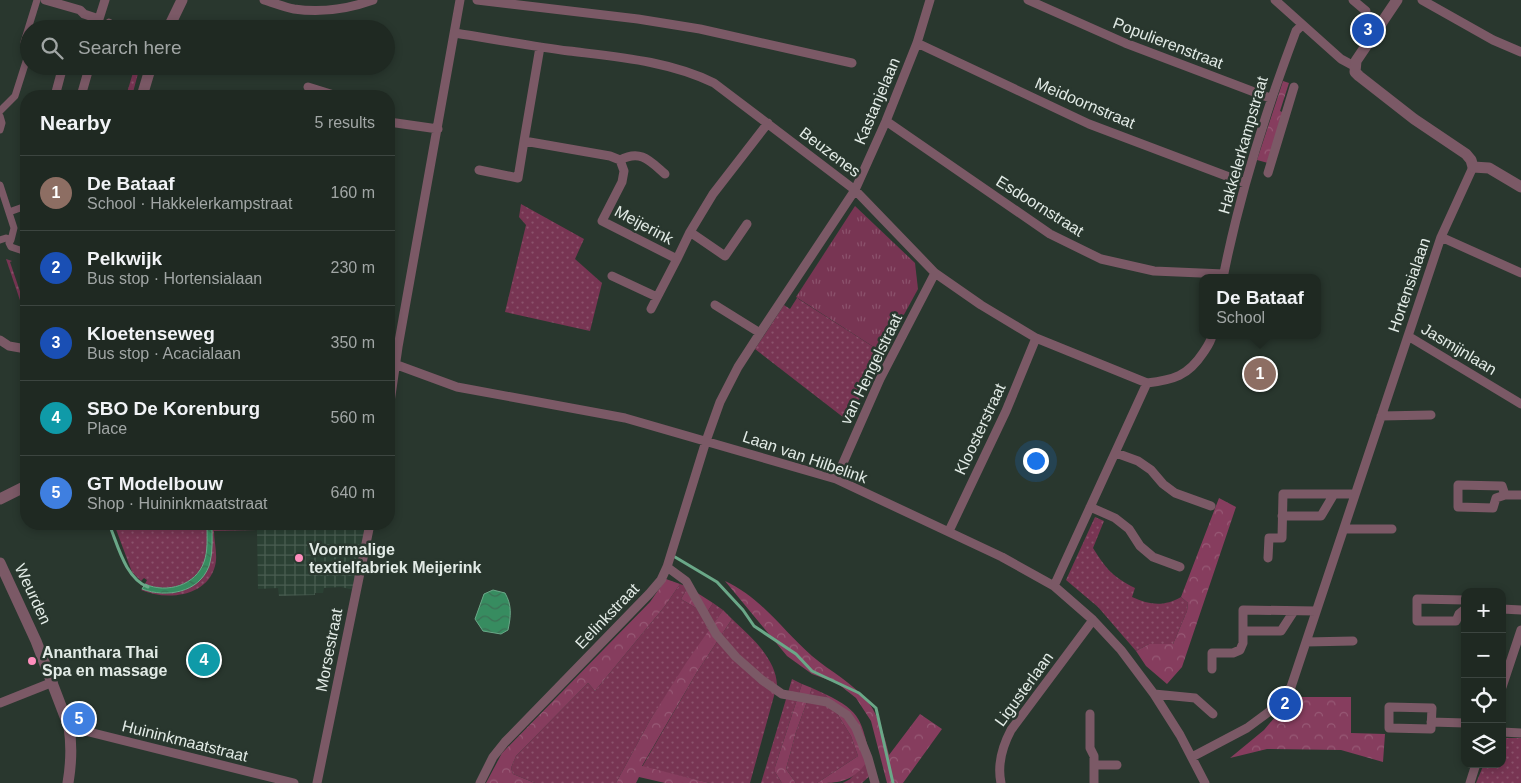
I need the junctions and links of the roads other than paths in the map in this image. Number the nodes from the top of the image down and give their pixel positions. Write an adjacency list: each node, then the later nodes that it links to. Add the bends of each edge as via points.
1 (37, 0): 17 (street)
2 (45, 0): 16 (street)
3 (105, 0): 16 (street)
4 (182, 0): 18 (street)
5 (264, 0): 6 (street, via 293,9 312,10 338,10)
6 (373, 0)
7 (460, 0): 20 (street)
8 (477, 0): 24 (street, via 700,28)
9 (930, 0): 21 (street, Kastanjelaan)
10 (1028, 0): 36 (street, Populierenstraat, via 1125,43)
11 (1275, 0): 19 (street)
12 (1353, 0): 15 (street)
13 (1397, 0): 25 (street)
14 (1422, 0): 23 (street, via 1492,40)
15 (1366, 11)
16 (99, 19)
17 (31, 20)
18 (172, 20)
19 (1302, 25): 25 (street); 36 (street, Hakkelerkampstraat, via 1296,31)
20 (455, 33): 22 (street, Beuzenes); 42 (street)
21 (917, 43): 39 (street, Kastanjelaan); 50 (street, Meidoornstraat, via 1089,124)
22 (540, 47): 41 (street, Beuzenes, via 646,61 694,73 714,83); 44 (street)
23 (1521, 52)
24 (852, 63)
25 (1354, 66): 46 (street, via 1355,72 1369,85 1466,154)
26 (22, 75): 37 (street, via 15,96)
27 (61, 75): 32 (street)
28 (88, 75): 33 (street)
29 (148, 75): 34 (street)
30 (308, 87): 35 (street)
31 (1294, 87): 48 (street, Hakkelerkampstraat)
32 (57, 90)
33 (83, 90)
34 (144, 90)
35 (318, 90)
36 (1270, 98): 50 (street, Hakkelerkampstraat)
37 (0, 111)
38 (0, 116): 43 (street)
39 (886, 121): 53 (street, Kastanjelaan); 65 (street, Esdoornstraat, via 1050,234 1101,259 1154,271)
40 (395, 123): 42 (street)
41 (768, 123): 53 (street, Beuzenes); 57 (street, Meijerink, via 713,194)
42 (438, 129): 77 (street)
43 (0, 130)
44 (524, 141): 45 (street); 47 (street, via 518,178)
45 (620, 160): 49 (street, via 629,156 647,158); 62 (street, Meijerink, via 624,171 622,182 602,221)
46 (1473, 167): 52 (street, via 1489,168); 59 (street, Hortensialaan)
47 (479, 170)
48 (1268, 173)
49 (665, 174)
50 (1244, 182): 66 (street, Hakkelerkampstraat)
51 (0, 185): 55 (street)
52 (1521, 186)
53 (855, 190): 63 (street, Beuzenes); 71 (street, Kastanjelaan)
54 (20, 208): 55 (street)
55 (9, 212): 58 (street, via 14,228)
56 (746, 224): 57 (street, Meijerink, via 726,256)
57 (690, 232): 62 (street, Meijerink)
58 (11, 237): 60 (street); 61 (street, via 11,247)
59 (1441, 237): 64 (street); 72 (street, Hortensialaan)
60 (0, 240)
61 (20, 250)
62 (677, 259): 68 (street, Meijerink)
63 (935, 273): 73 (street, Beuzenes); 85 (street, van Hengelstraat, via 880,379)
64 (1521, 273)
65 (1199, 274)
66 (1224, 274)
67 (612, 276): 68 (street)
68 (657, 297): 70 (street, Meijerink)
69 (715, 306): 71 (street)
70 (651, 309)
71 (760, 333): 83 (street, Kastanjelaan, via 720,402)
72 (1408, 336): 80 (street, Jasmijnlaan); 82 (street, Hortensialaan)
73 (1036, 338): 79 (street, Beuzenes); 98 (street, Kloosterstraat, via 1006,411)
74 (1211, 339): 79 (street, via 1186,373)
75 (1, 343): 76 (street)
76 (20, 348)
77 (395, 348)
78 (395, 364): 83 (street, Laan van Hilbelink, via 457,387 625,418)
79 (1147, 383): 84 (street)
80 (1521, 404)
81 (1431, 415): 82 (street)
82 (1381, 416): 88 (street, Hortensialaan)
83 (706, 441): 85 (street, Laan van Hilbelink); 101 (street, Eelinkstraat)
84 (1116, 453): 92 (street, via 1138,461 1175,493); 93 (street)
85 (836, 479): 98 (street, Laan van Hilbelink)
86 (20, 489): 91 (street)
87 (1334, 494): 88 (street); 94 (street, via 1321,516); 94 (street, via 1282,494)
88 (1355, 494): 95 (street, Hortensialaan)
89 (1505, 495): 89 (street, via 1496,498 1493,508 1458,508 1458,485 1502,486); 90 (street)
90 (1521, 495)
91 (0, 500)
92 (1211, 506)
93 (1090, 507): 102 (street, via 1115,518 1129,529 1153,558); 103 (street)
94 (1282, 516): 99 (street, via 1282,538 1269,538)
95 (1344, 528): 96 (street); 108 (street, Hortensialaan)
96 (1392, 529)
97 (369, 530): 133 (street, Morsestraat)
98 (949, 531): 103 (street, Laan van Hilbelink)
99 (1268, 558)
100 (0, 563): 117 (street, Weurden)
101 (667, 567): 134 (street, Eelinkstraat, via 649,594 505,742); 135 (street, via 686,581 716,634 762,680 782,694 827,702 846,715 856,728)
102 (1180, 567)
103 (1054, 586): 110 (street, Laan van Hilbelink)
104 (1461, 600): 109 (street, via 1417,599 1417,621 1456,621)
105 (1506, 609): 106 (street)
106 (1521, 610)
107 (1294, 611): 108 (street); 112 (street, via 1282,631); 112 (street, via 1243,610)
108 (1316, 611): 114 (street, Hortensialaan)
109 (1461, 612)
110 (1093, 620): 118 (street, Laan van Hilbelink, via 1121,650); 136 (street, Ligusterlaan, via 1011,730 1002,747 999,764)
111 (1521, 630): 116 (street)
112 (1243, 631): 115 (street, via 1240,650 1212,653)
113 (1353, 641): 114 (street)
114 (1306, 642): 127 (street, Hortensialaan, via 1291,687 1270,711 1248,728)
115 (1212, 670)
116 (1505, 678)
117 (53, 682): 119 (street); 124 (street, Weurden)
118 (1154, 694): 121 (street, via 1195,698); 127 (street, Laan van Hilbelink)
119 (0, 703)
120 (1090, 714): 128 (street, via 1090,748)
121 (1213, 714)
122 (1431, 722): 122 (street, via 1432,708 1389,707 1389,728 1431,729); 123 (street)
123 (1461, 722)
124 (69, 727): 131 (street, Weurden); 132 (street, Huininkmaatstraat)
125 (1506, 732): 126 (street)
126 (1521, 733)
127 (1192, 757): 138 (street, Laan van Hilbelink)
128 (1094, 765): 129 (street); 137 (street)
129 (1117, 765)
130 (1475, 768): 139 (street)
131 (68, 783)
132 (294, 783)
133 (317, 783)
134 (480, 783)
135 (875, 783)
136 (1001, 783)
137 (1094, 783)
138 (1205, 783)
139 (1470, 783)

